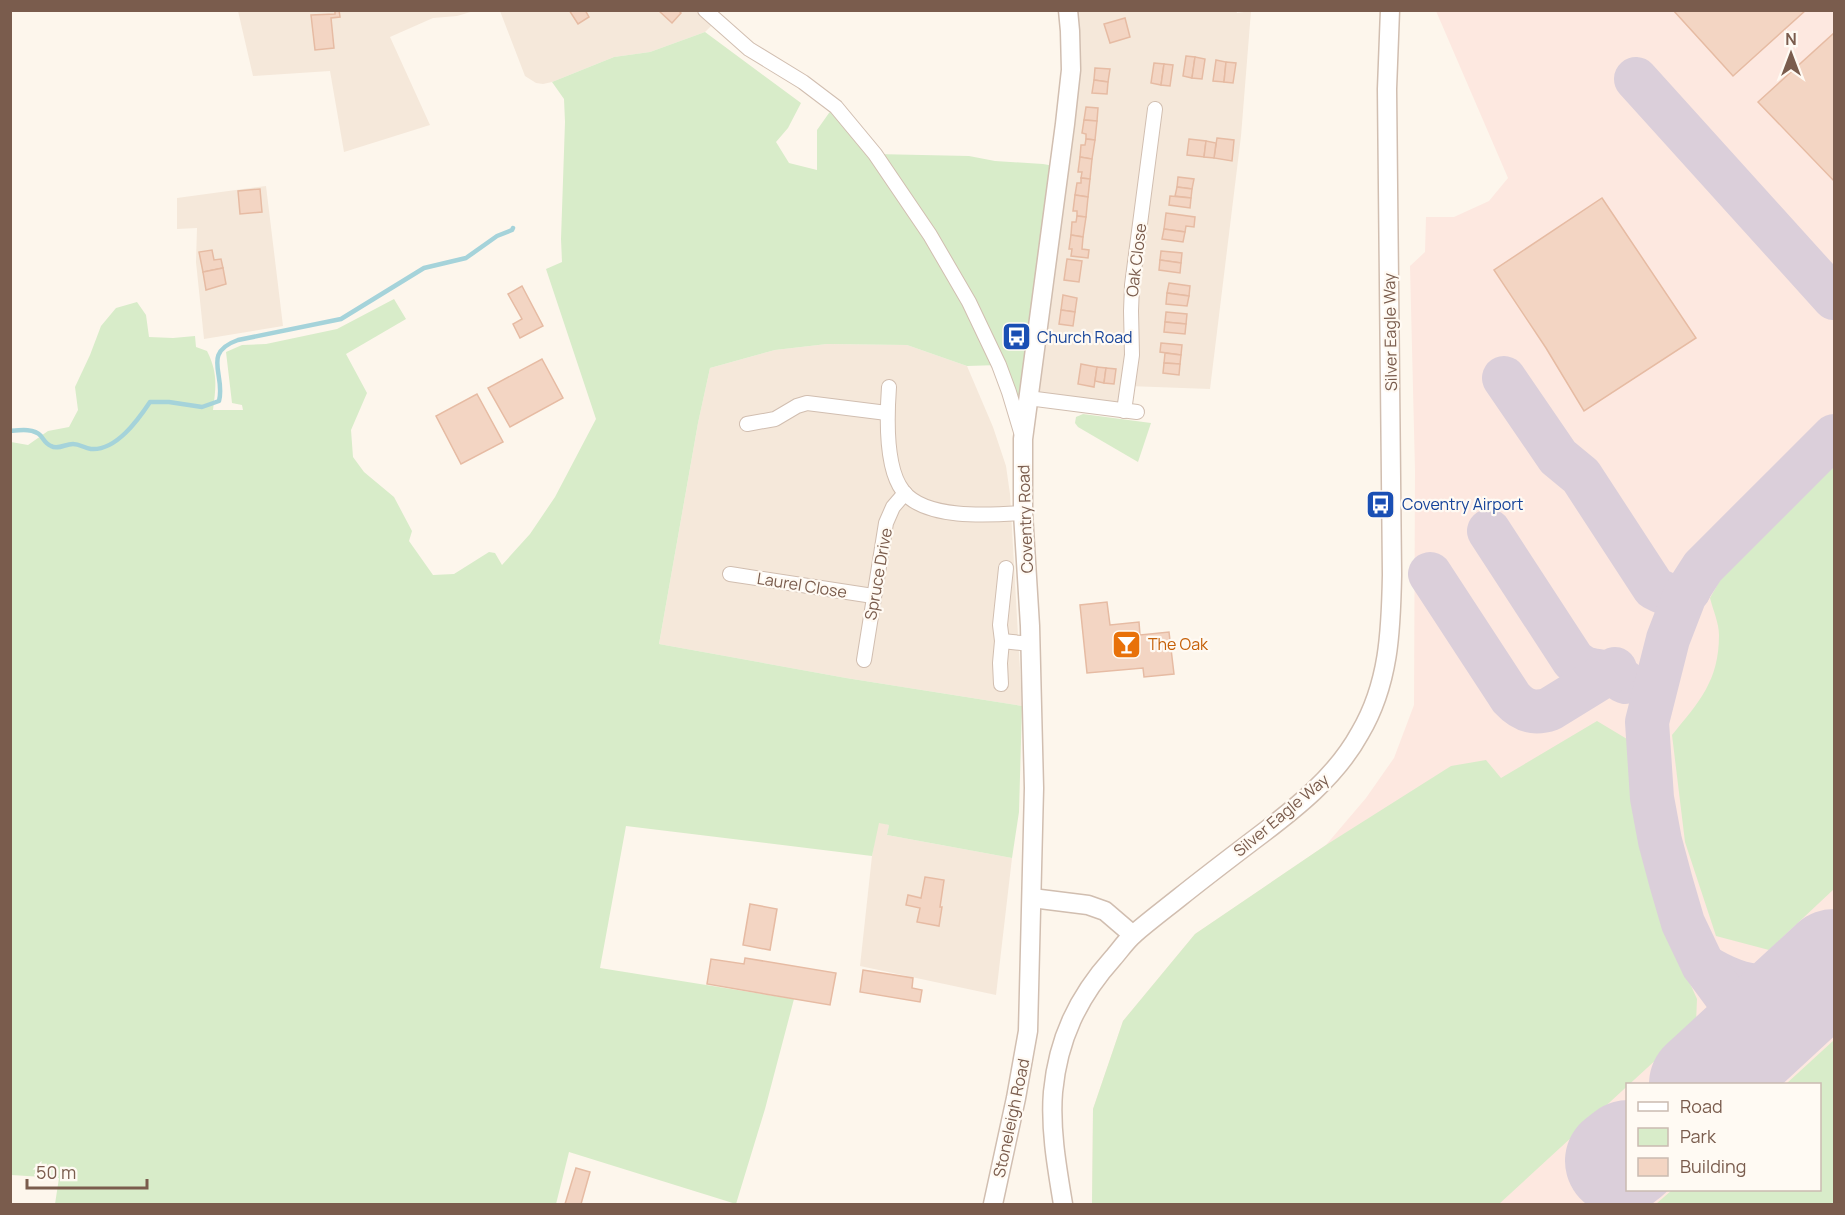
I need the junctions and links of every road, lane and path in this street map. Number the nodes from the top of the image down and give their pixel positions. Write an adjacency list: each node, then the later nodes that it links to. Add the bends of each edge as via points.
1 (705, 10): 9 (street, via 749,50 836,107 875,154 930,235 969,302 999,365)
2 (1068, 10): 6 (street, Coventry Road, via 1070,81)
3 (1390, 10): 20 (street, Silver Eagle Way, via 1387,89 1392,575 1390,645 1382,680 1353,746 1312,792)
4 (1155, 109): 6 (street, Oak Close, via 1132,285 1131,411)
5 (889, 387): 7 (street)
6 (1029, 398): 9 (street, Coventry Road)
7 (887, 413): 8 (street, via 807,403 775,419); 10 (street, via 893,469)
8 (747, 424)
9 (1023, 439): 11 (street, Coventry Road)
10 (904, 493): 11 (street, via 920,504 940,510 991,515); 14 (street, Spruce Drive, via 886,523)
11 (1023, 513): 16 (street, Coventry Road)
12 (1006, 568): 15 (street)
13 (730, 574): 14 (street, Laurel Close)
14 (873, 596): 17 (street, Spruce Drive)
15 (1002, 641): 16 (street); 18 (street)
16 (1031, 644): 19 (street, Coventry Road)
17 (864, 660)
18 (1001, 684)
19 (1032, 898): 20 (street, via 1088,904 1105,911); 21 (street, Coventry Road)
20 (1132, 935): 23 (street, Silver Eagle Way, via 1083,995 1063,1042 1052,1119)
21 (1028, 1031): 22 (street, Stoneleigh Road)
22 (993, 1204)
23 (1063, 1204)

